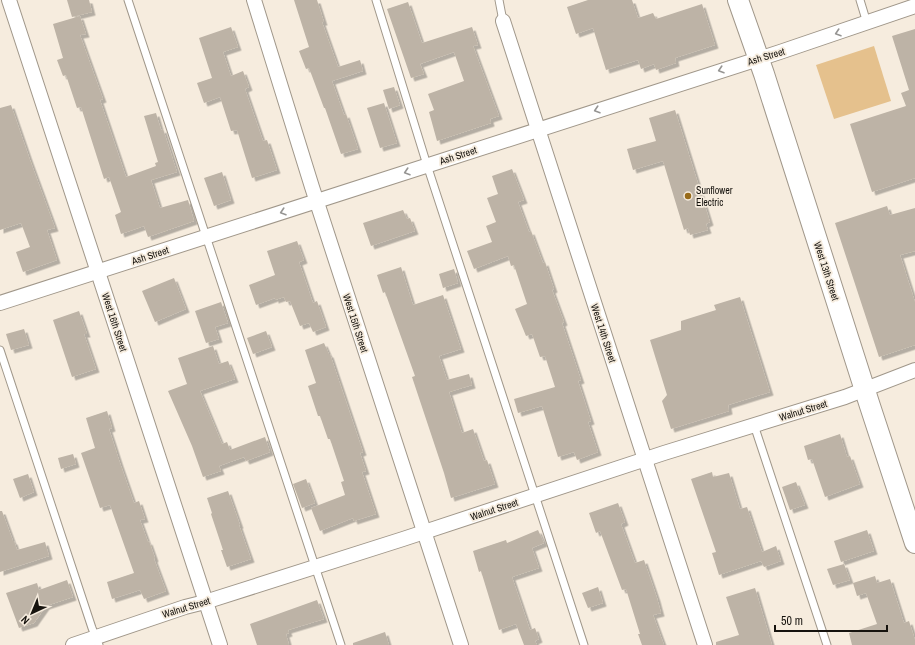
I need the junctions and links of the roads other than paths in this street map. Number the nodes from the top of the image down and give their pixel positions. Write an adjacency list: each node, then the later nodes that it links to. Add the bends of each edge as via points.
1 (9, 0): 16 (street, West 16th Street)
2 (128, 0): 15 (lane)
3 (254, 0): 14 (street, West 15th Street)
4 (376, 0): 13 (lane)
5 (499, 0): 9 (lane)
6 (738, 0): 11 (street, West 13th Street)
7 (860, 0): 10 (lane)
8 (915, 6): 10 (street, Ash Street)
9 (503, 21): 12 (street, West 14th Street)
10 (867, 23): 11 (street, Ash Street, one-way to 11)
11 (758, 59): 12 (street, Ash Street, one-way to 12); 20 (street, West 13th Street)
12 (538, 130): 13 (street, Ash Street); 22 (street, West 14th Street)
13 (427, 165): 14 (street, Ash Street, one-way to 14); 23 (lane)
14 (317, 202): 15 (street, Ash Street, one-way to 15); 24 (street, West 15th Street)
15 (206, 237): 16 (street, Ash Street); 26 (lane)
16 (99, 271): 17 (street, Ash Street); 27 (street, West 16th Street)
17 (0, 303)
18 (0, 350): 28 (lane)
19 (915, 370): 20 (street, Walnut Street)
20 (864, 389): 21 (street, Walnut Street); 25 (street, West 13th Street)
21 (754, 425): 22 (street, Walnut Street); 35 (lane)
22 (645, 461): 23 (street, Walnut Street); 34 (street, West 14th Street)
23 (535, 496): 24 (street, Walnut Street); 33 (lane)
24 (424, 532): 26 (street, Walnut Street); 32 (street, West 15th Street)
25 (915, 543)
26 (315, 567): 27 (street, Walnut Street); 31 (lane)
27 (205, 602): 28 (street, Walnut Street, via 185,607); 30 (street, West 16th Street)
28 (98, 641): 29 (street, Walnut Street)
29 (73, 645)
30 (220, 645)
31 (341, 645)
32 (461, 645)
33 (584, 645)
34 (705, 645)
35 (827, 645)

